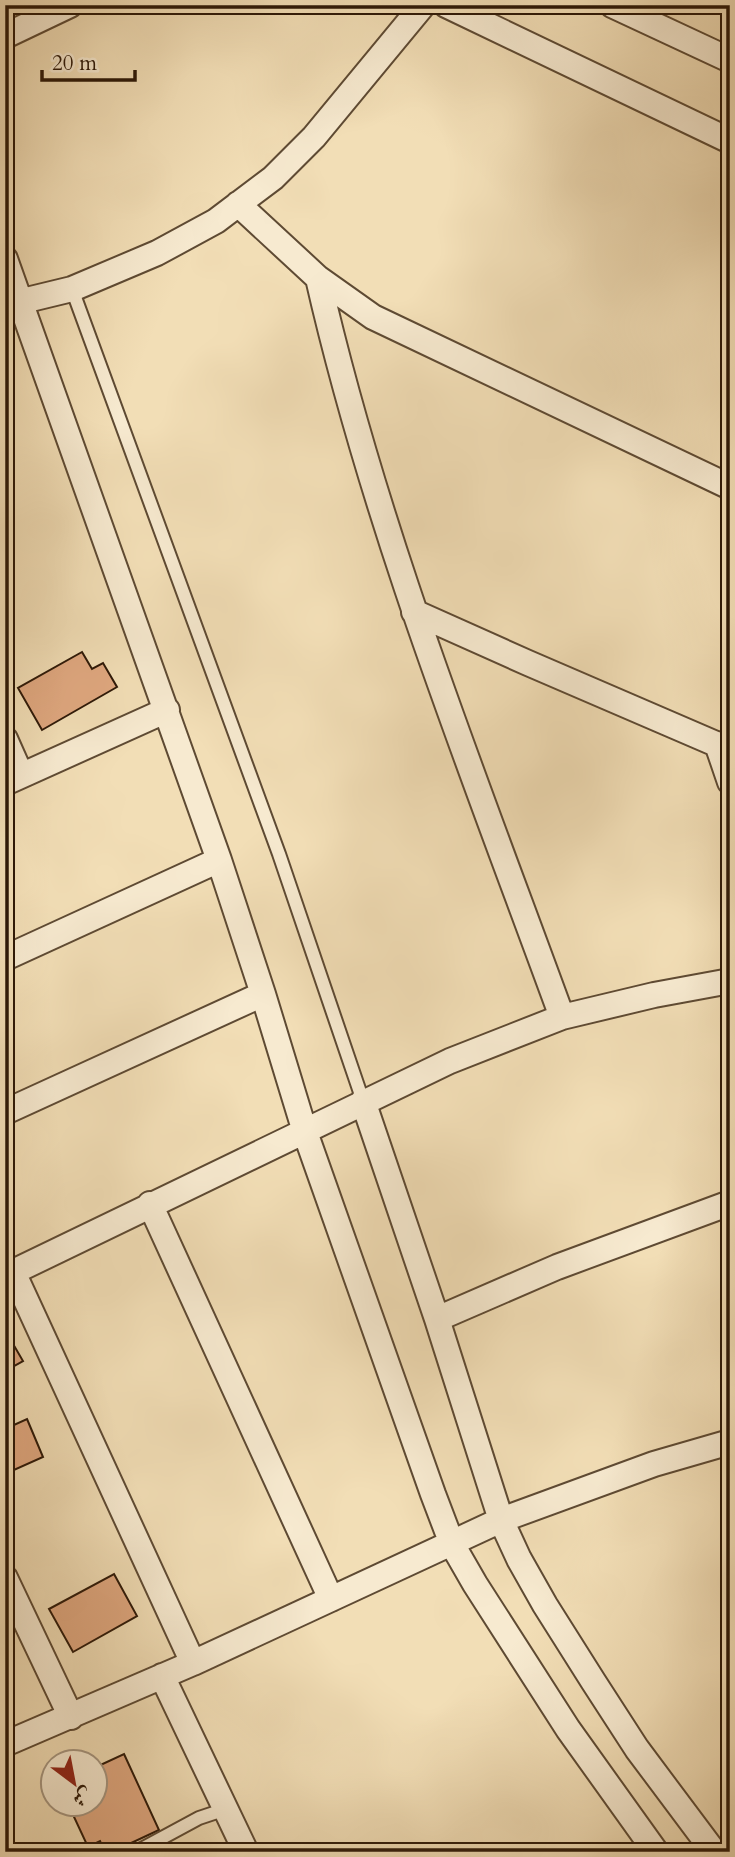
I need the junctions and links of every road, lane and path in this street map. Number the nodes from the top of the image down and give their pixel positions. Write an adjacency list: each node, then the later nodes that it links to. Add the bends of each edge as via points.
1 (70, 5): 5 (street)
2 (423, 5): 8 (street, via 314,137 273,178)
3 (446, 5): 7 (street)
4 (612, 5): 6 (street)
5 (5, 36)
6 (730, 61)
7 (730, 141)
8 (238, 204): 10 (street); 11 (street, via 157,253)
9 (5, 258): 12 (street)
10 (318, 278): 13 (street, via 397,330); 14 (street, via 343,386)
11 (72, 289): 12 (street); 25 (lane, via 279,854)
12 (13, 303): 15 (street)
13 (730, 487)
14 (414, 612): 17 (street); 24 (street)
15 (167, 710): 18 (street); 20 (street)
16 (5, 739): 18 (street)
17 (723, 747): 19 (street)
18 (13, 779)
19 (730, 782)
20 (219, 860): 21 (street); 23 (street)
21 (5, 958)
22 (730, 981): 24 (street)
23 (263, 994): 26 (street); 27 (street)
24 (562, 1017): 25 (street)
25 (363, 1101): 27 (street); 31 (street)
26 (5, 1112)
27 (305, 1132): 29 (street); 34 (street)
28 (730, 1203): 31 (street, via 557,1267)
29 (150, 1204): 30 (street); 36 (street)
30 (9, 1274): 37 (street)
31 (437, 1319): 33 (street)
32 (730, 1442): 33 (street, via 654,1464)
33 (500, 1520): 34 (street); 45 (street, via 545,1605 593,1681)
34 (452, 1544): 36 (street); 44 (street, via 513,1646)
35 (5, 1578): 39 (street)
36 (331, 1599): 37 (street)
37 (193, 1663): 38 (street)
38 (162, 1676): 39 (street); 41 (street)
39 (71, 1717): 40 (street)
40 (5, 1744)
41 (226, 1809): 42 (lane); 43 (street)
42 (136, 1852)
43 (246, 1852)
44 (656, 1852)
45 (714, 1852)

